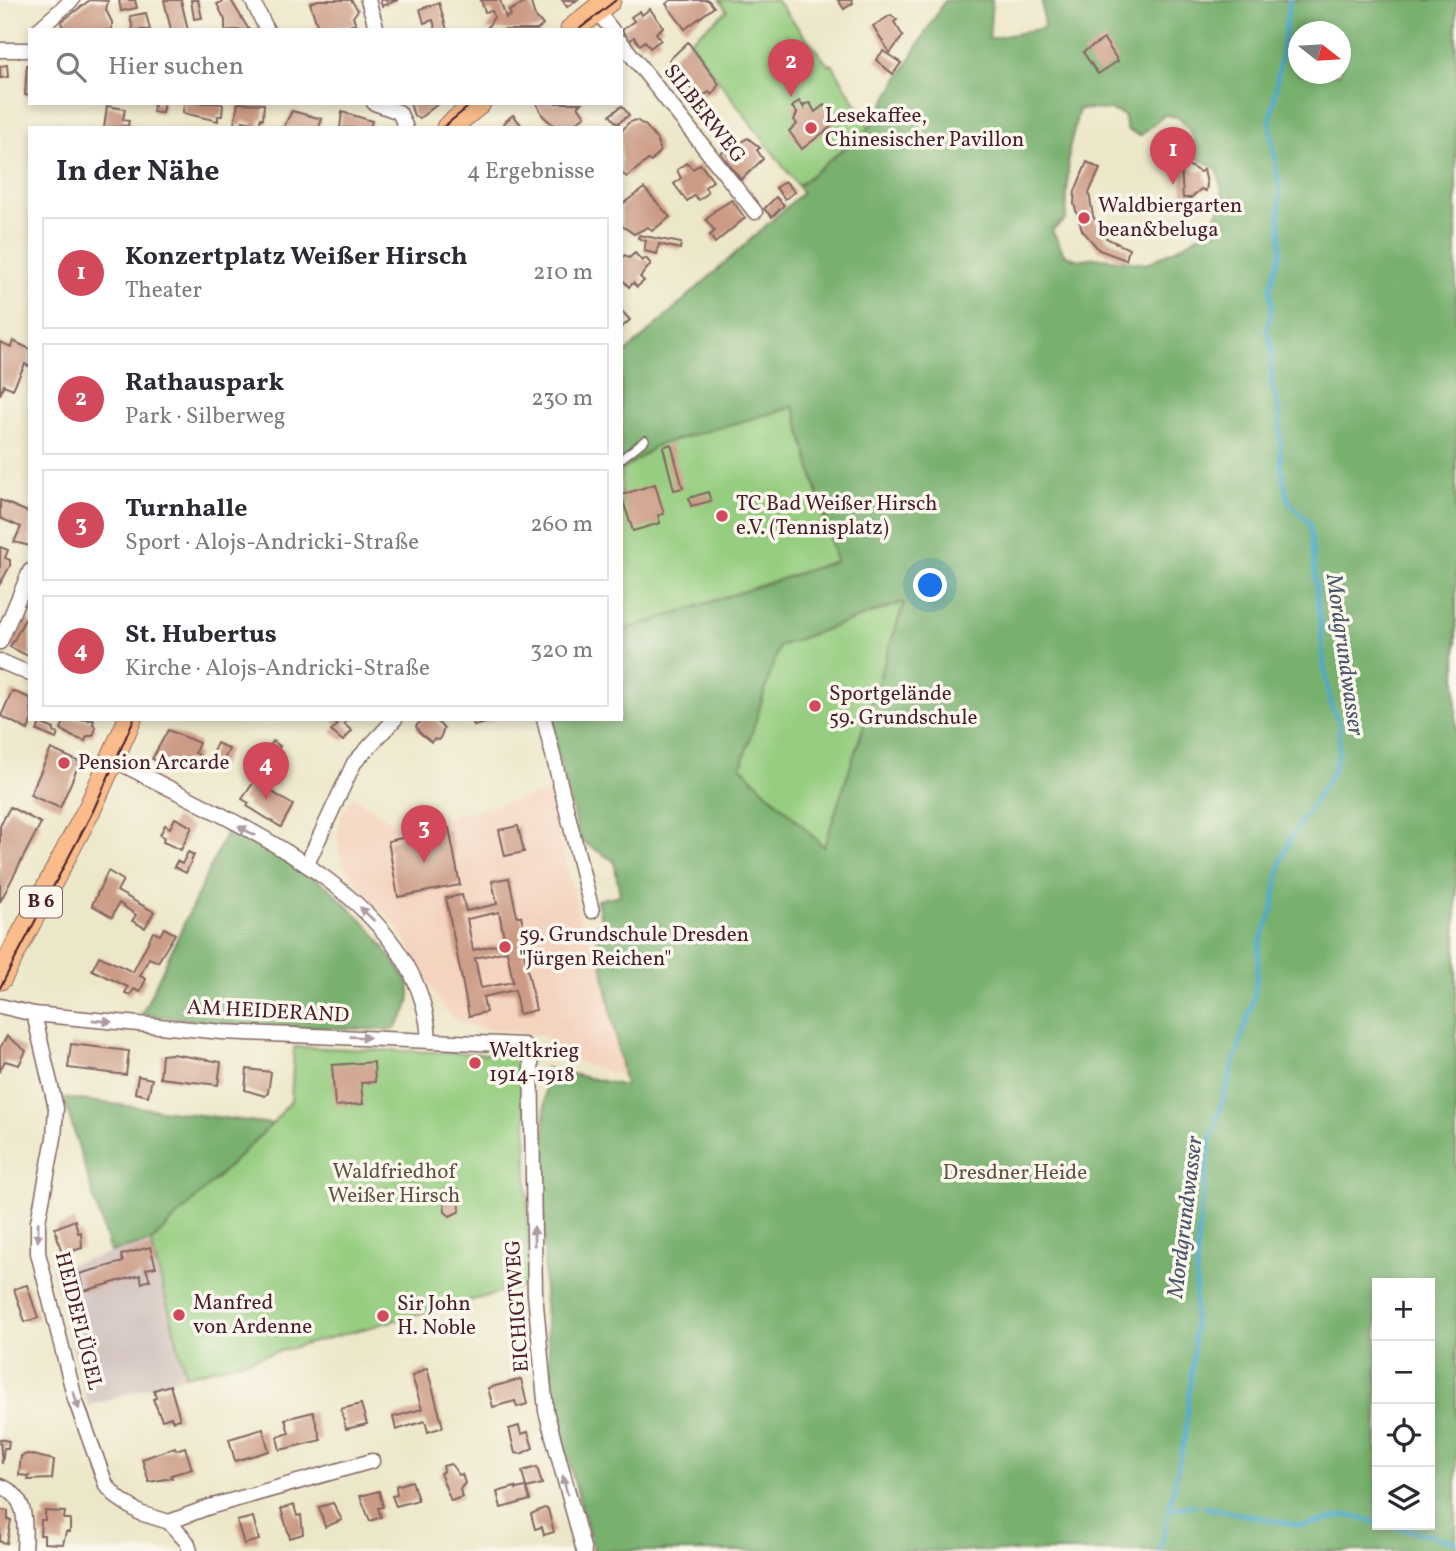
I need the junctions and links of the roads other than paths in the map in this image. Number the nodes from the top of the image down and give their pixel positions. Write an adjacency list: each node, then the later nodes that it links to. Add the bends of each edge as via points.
1 (72, 0): 5 (street)
2 (252, 0): 6 (street)
3 (368, 0): 7 (street)
4 (603, 5): 8 (main road); 9 (street)
5 (40, 28)
6 (266, 28)
7 (376, 28)
8 (574, 28)
9 (611, 28)
10 (623, 45): 15 (street, SILBERWEG)
11 (477, 105): 14 (main road)
12 (398, 107): 13 (street)
13 (405, 126)
14 (450, 126)
15 (755, 212)
16 (645, 440): 17 (lane)
17 (623, 457)
18 (28, 576): 19 (street)
19 (0, 642)
20 (0, 662): 21 (street)
21 (28, 673)
22 (129, 721): 25 (main road, B 6)
23 (393, 721): 26 (street, via 354,763)
24 (544, 721): 27 (street)
25 (114, 759): 26 (street, one-way to 25); 28 (main road, B 6)
26 (307, 864): 31 (street, one-way to 26, via 428,1010 398,953 377,924)
27 (592, 912)
28 (0, 978)
29 (0, 1006): 30 (street, AM HEIDERAND)
30 (34, 1014): 31 (street, AM HEIDERAND, one-way to 31, via 222,1032); 35 (street, HEIDEFLÜGEL, one-way to 35, via 56,1108 38,1222 38,1253 75,1399 106,1485 140,1513)
31 (429, 1040): 32 (street, AM HEIDERAND, via 524,1045)
32 (530, 1054): 38 (street, EICHIGTWEG, one-way to 32, via 547,1411 535,1294)
33 (372, 1461): 35 (street)
34 (0, 1486): 36 (street, via 12,1491 20,1502 25,1520)
35 (169, 1522): 37 (street)
36 (24, 1551)
37 (190, 1551)
38 (584, 1551)

